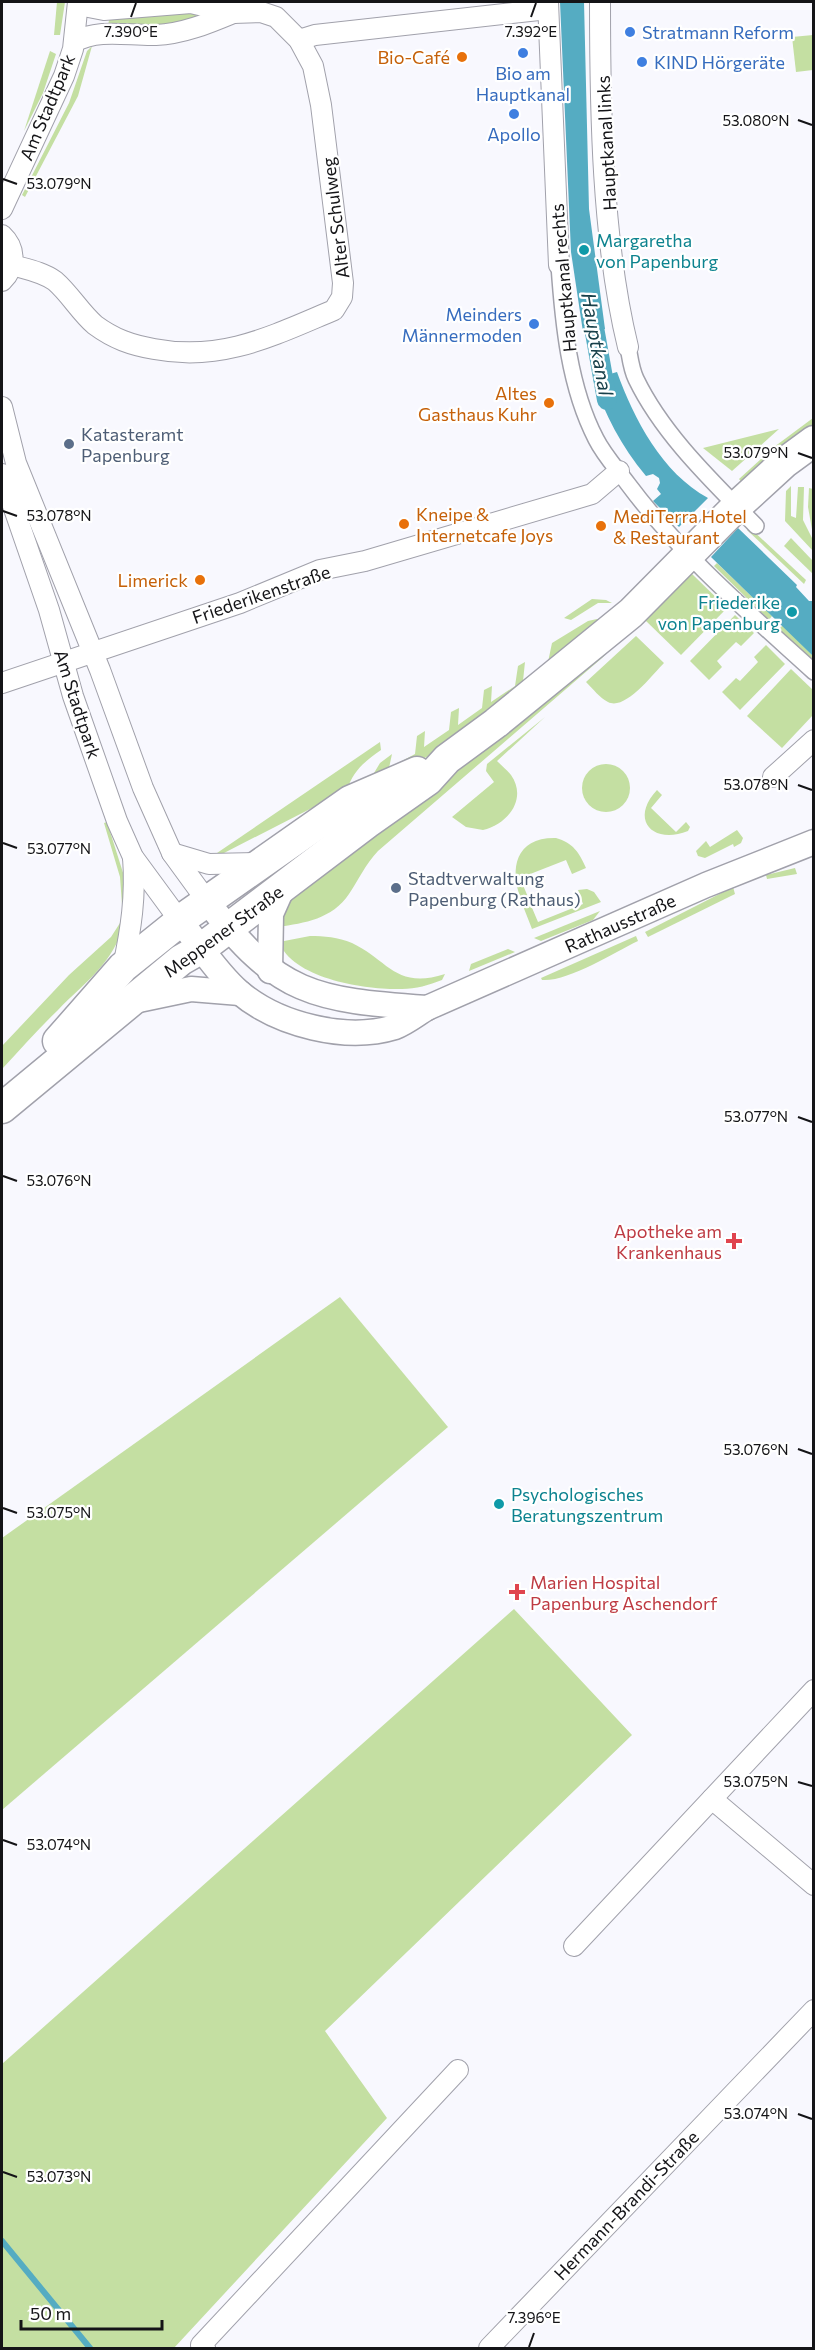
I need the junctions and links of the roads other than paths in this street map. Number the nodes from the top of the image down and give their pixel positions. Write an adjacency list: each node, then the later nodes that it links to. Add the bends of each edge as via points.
1 (600, 2): 11 (street, Hauptkanal links, via 614,269)
2 (78, 3): 4 (street, Alter Schulweg, via 104,10 191,3); 6 (street, Am Stadtpark)
3 (548, 5): 5 (street, Hauptkanal rechts); 9 (street, Hauptkanal rechts)
4 (233, 13): 5 (street, Alter Schulweg, via 261,12 276,17); 6 (street, via 206,25 159,35 89,34)
5 (299, 40): 10 (street, Alter Schulweg, via 313,66 321,105 344,283 334,310 232,349 174,353 128,344 111,335 94,324 45,275)
6 (74, 42): 7 (street, Am Stadtpark, via 64,76)
7 (2, 209)
8 (2, 235): 10 (street, via 11,247)
9 (559, 266): 14 (street, Hauptkanal rechts, via 565,327 583,406 596,440)
10 (7, 273)
11 (628, 347): 16 (street, Hauptkanal links, via 634,376 650,404)
12 (2, 406): 18 (street, Am Stadtpark, via 16,463)
13 (813, 441): 16 (main road, Meppener Straße, via 784,463)
14 (619, 471): 17 (street, Hauptkanal rechts, via 656,522); 18 (street, Friederikenstraße, via 592,495 365,561 320,570 240,603)
15 (2, 474): 19 (street, Am Stadtpark)
16 (746, 516): 17 (main road, Meppener Straße)
17 (688, 556): 20 (street, Hauptkanal rechts); 23 (main road, Meppener Straße, via 631,613)
18 (92, 651): 19 (street, Friederikenstraße); 26 (street, Am Stadtpark, via 143,788)
19 (63, 661): 21 (street, Friederikenstraße); 27 (street, Am Stadtpark)
20 (813, 672)
21 (2, 683)
22 (813, 740): 24 (street)
23 (447, 759): 28 (main road, Meppener Straße, via 350,801); 29 (main road, Meppener Straße, via 428,780)
24 (773, 777)
25 (813, 842): 38 (street, Rathausstraße)
26 (172, 853): 28 (street, via 209,864); 30 (street, Am Stadtpark)
27 (133, 857): 31 (street, Am Stadtpark); 34 (street, Meppener Straße, via 136,889)
28 (261, 863): 30 (main road, Meppener Straße)
29 (283, 887): 32 (main road, Meppener Straße); 35 (street, via 271,914)
30 (207, 901): 31 (main road, Meppener Straße); 32 (street, Am Stadtpark)
31 (180, 921): 33 (street, Rathausstraße); 34 (main road, Meppener Straße)
32 (228, 929): 33 (main road, Meppener Straße); 35 (street, Rathausstraße)
33 (202, 948): 36 (street, Rathausstraße); 37 (main road, Meppener Straße)
34 (123, 967): 39 (main road, Meppener Straße)
35 (270, 971): 38 (street, Rathausstraße, via 314,994)
36 (240, 993): 37 (street, via 191,989); 38 (street, Rathausstraße, via 277,1015 333,1030 373,1031 397,1026)
37 (127, 1003): 39 (main road, Meppener Straße)
38 (427, 1008)
39 (2, 1106)
40 (813, 1690): 41 (street)
41 (712, 1799): 42 (street); 43 (street)
42 (813, 1884)
43 (573, 1947)
44 (813, 2010): 47 (street, Hermann-Brandi-Straße)
45 (458, 2070): 46 (street, via 201,2345)
46 (205, 2349)
47 (489, 2349)

